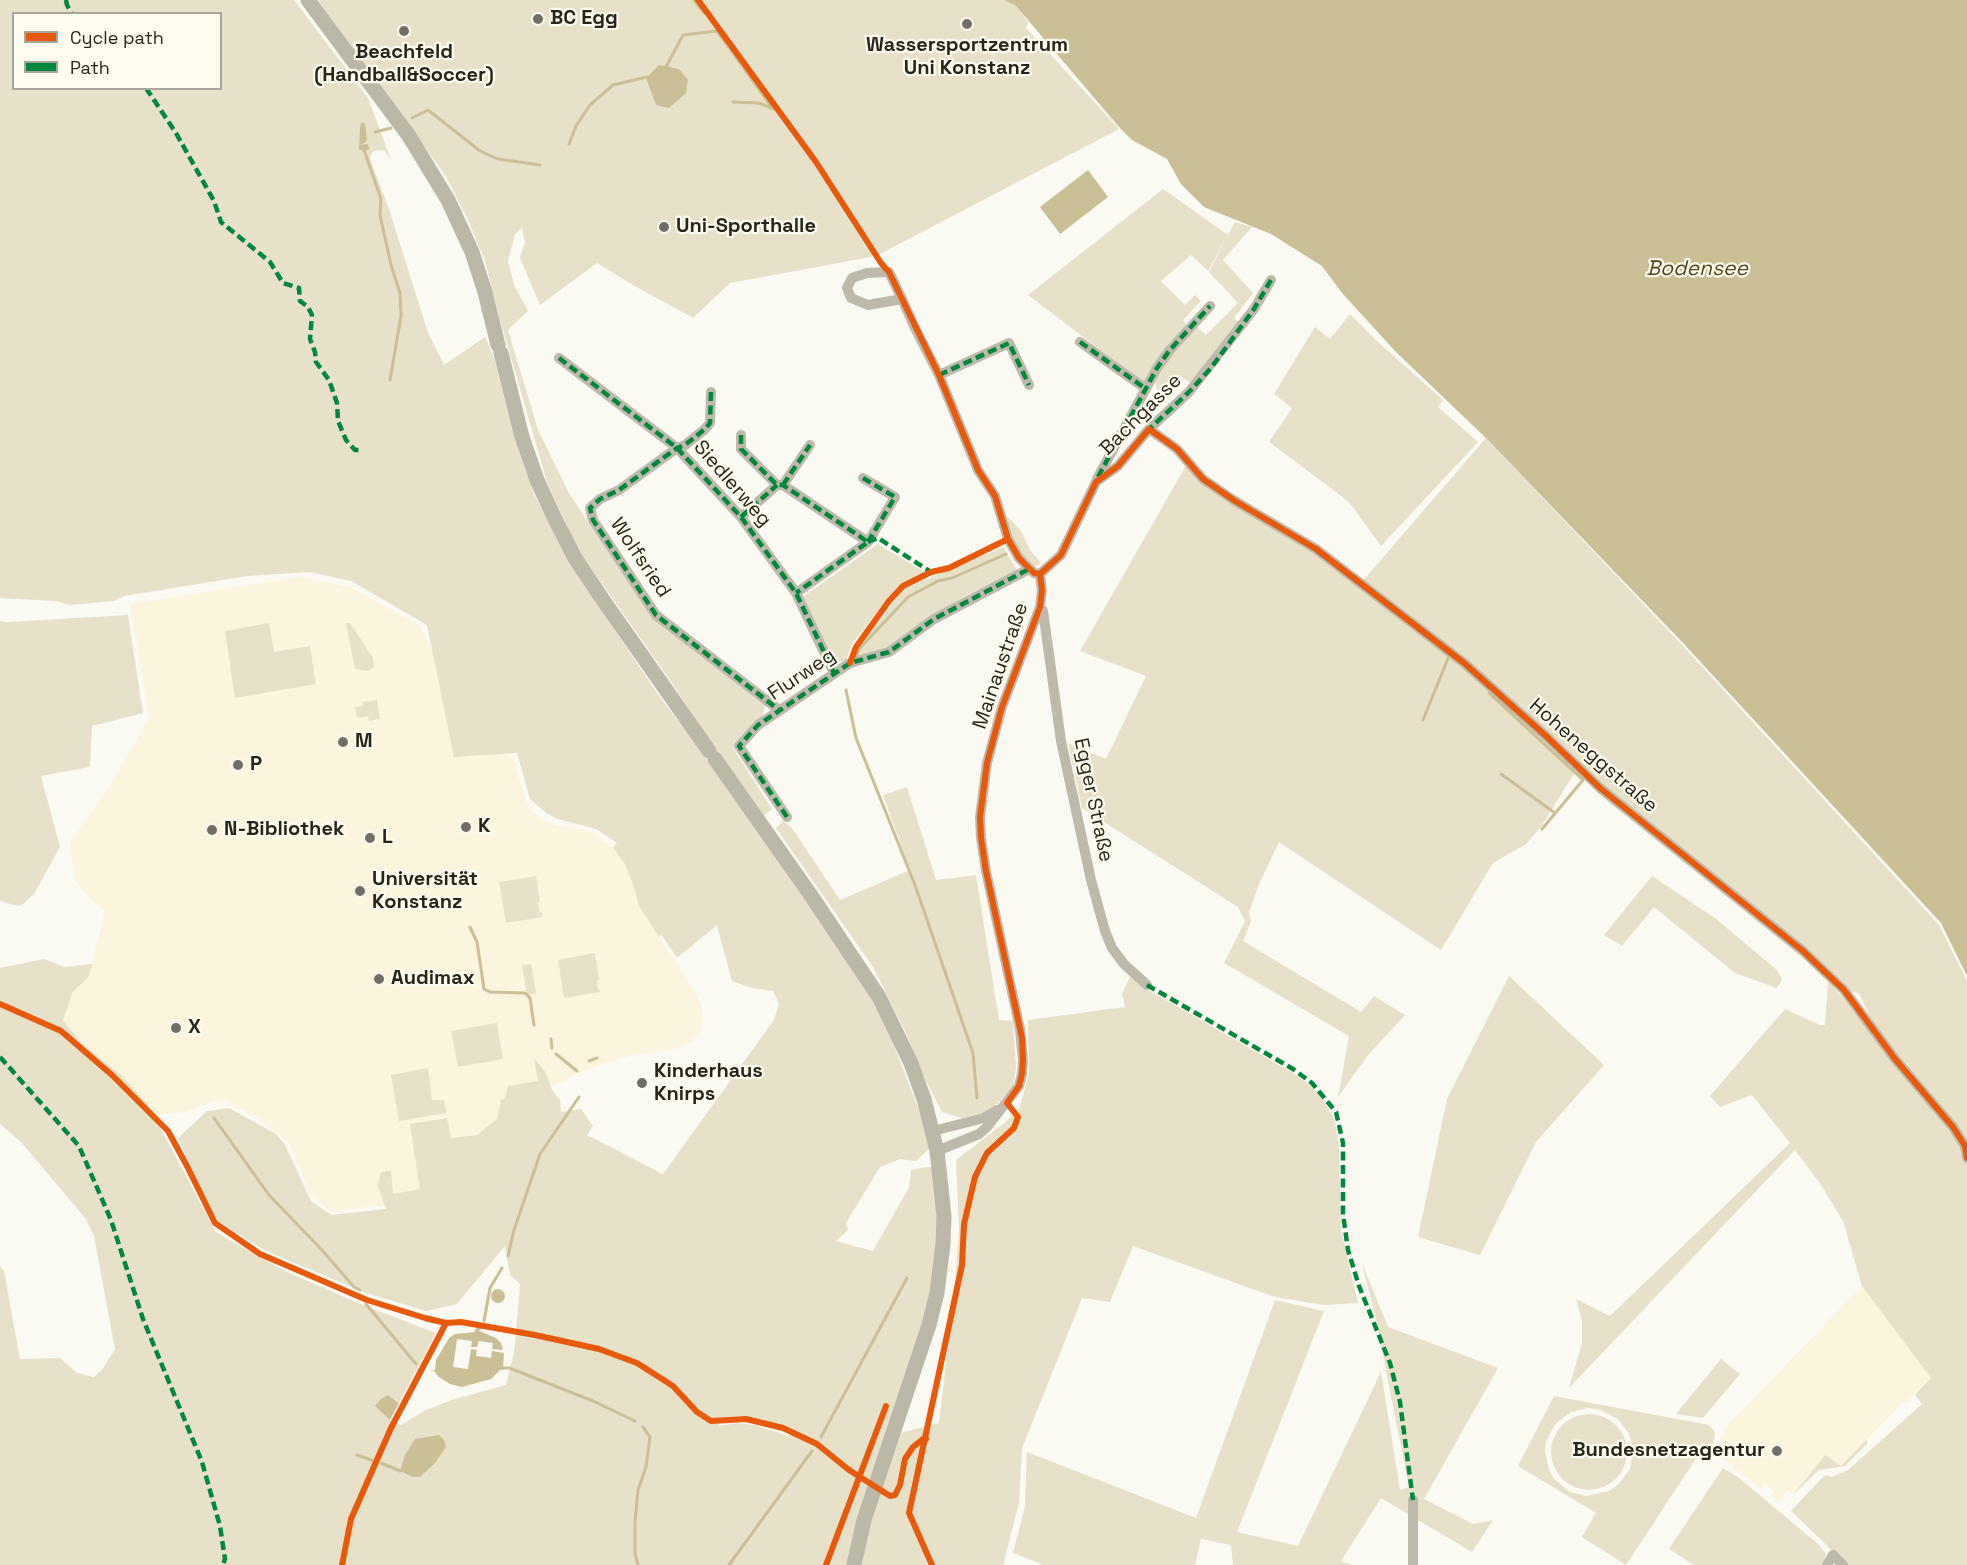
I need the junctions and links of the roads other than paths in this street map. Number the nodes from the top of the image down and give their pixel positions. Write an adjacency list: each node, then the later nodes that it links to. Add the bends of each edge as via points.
1 (308, 0): 29 (main road, via 409,136 448,200 485,292 537,480 575,558 879,997 911,1063)
2 (1271, 280): 11 (street, Bachgasse, via 1210,368)
3 (902, 299): 3 (street, via 889,272 852,278 847,288 851,298 868,305); 7 (street)
4 (1210, 306): 9 (street, via 1169,351)
5 (1080, 342): 9 (street)
6 (559, 358): 14 (street, Siedlerweg)
7 (939, 375): 8 (street, via 1009,343); 20 (street, via 978,470 995,496 1008,539)
8 (1029, 385)
9 (1146, 390): 16 (street)
10 (711, 392): 14 (street, via 710,423)
11 (1149, 429): 16 (street, Bachgasse, via 1118,466); 31 (street, Hoheneggstraße, via 1177,448 1203,479 1316,549 1464,663 1600,789 1803,951 1844,990 1895,1059 1953,1126)
12 (741, 435): 17 (street, via 741,449)
13 (810, 445): 17 (street)
14 (676, 448): 18 (street, Siedlerweg); 25 (street, Wolfsried, via 619,490 600,499 590,508 593,520 656,615)
15 (863, 478): 19 (street, via 895,497)
16 (1096, 482): 21 (street, Bachgasse, via 1061,555)
17 (780, 485): 18 (street); 19 (street)
18 (741, 517): 22 (street, Siedlerweg)
19 (868, 542): 22 (street)
20 (1029, 569): 21 (street); 24 (street, Flurweg, via 934,619 889,652)
21 (1040, 574): 23 (street, Mainaustraße)
22 (796, 593): 24 (street, Siedlerweg)
23 (1040, 607): 27 (street, Egger Straße, via 1061,741 1105,931 1124,964); 28 (street, Mainaustraße, via 1002,707 987,763 980,817 986,871 1023,1048 1019,1086)
24 (834, 672): 25 (street, Flurweg)
25 (779, 710): 26 (street, Flurweg, via 739,746)
26 (787, 817)
27 (1147, 985)
28 (1007, 1103): 29 (street, via 984,1118); 30 (street, Mainaustraße, via 979,1134)
29 (933, 1131): 30 (main road)
30 (937, 1151): 33 (main road, via 944,1216 937,1293 864,1520)
31 (1967, 1158)
32 (1413, 1500): 34 (street)
33 (854, 1565)
34 (1413, 1565)
35 (1827, 1565): 36 (street, via 1833,1555)
36 (1843, 1565)

